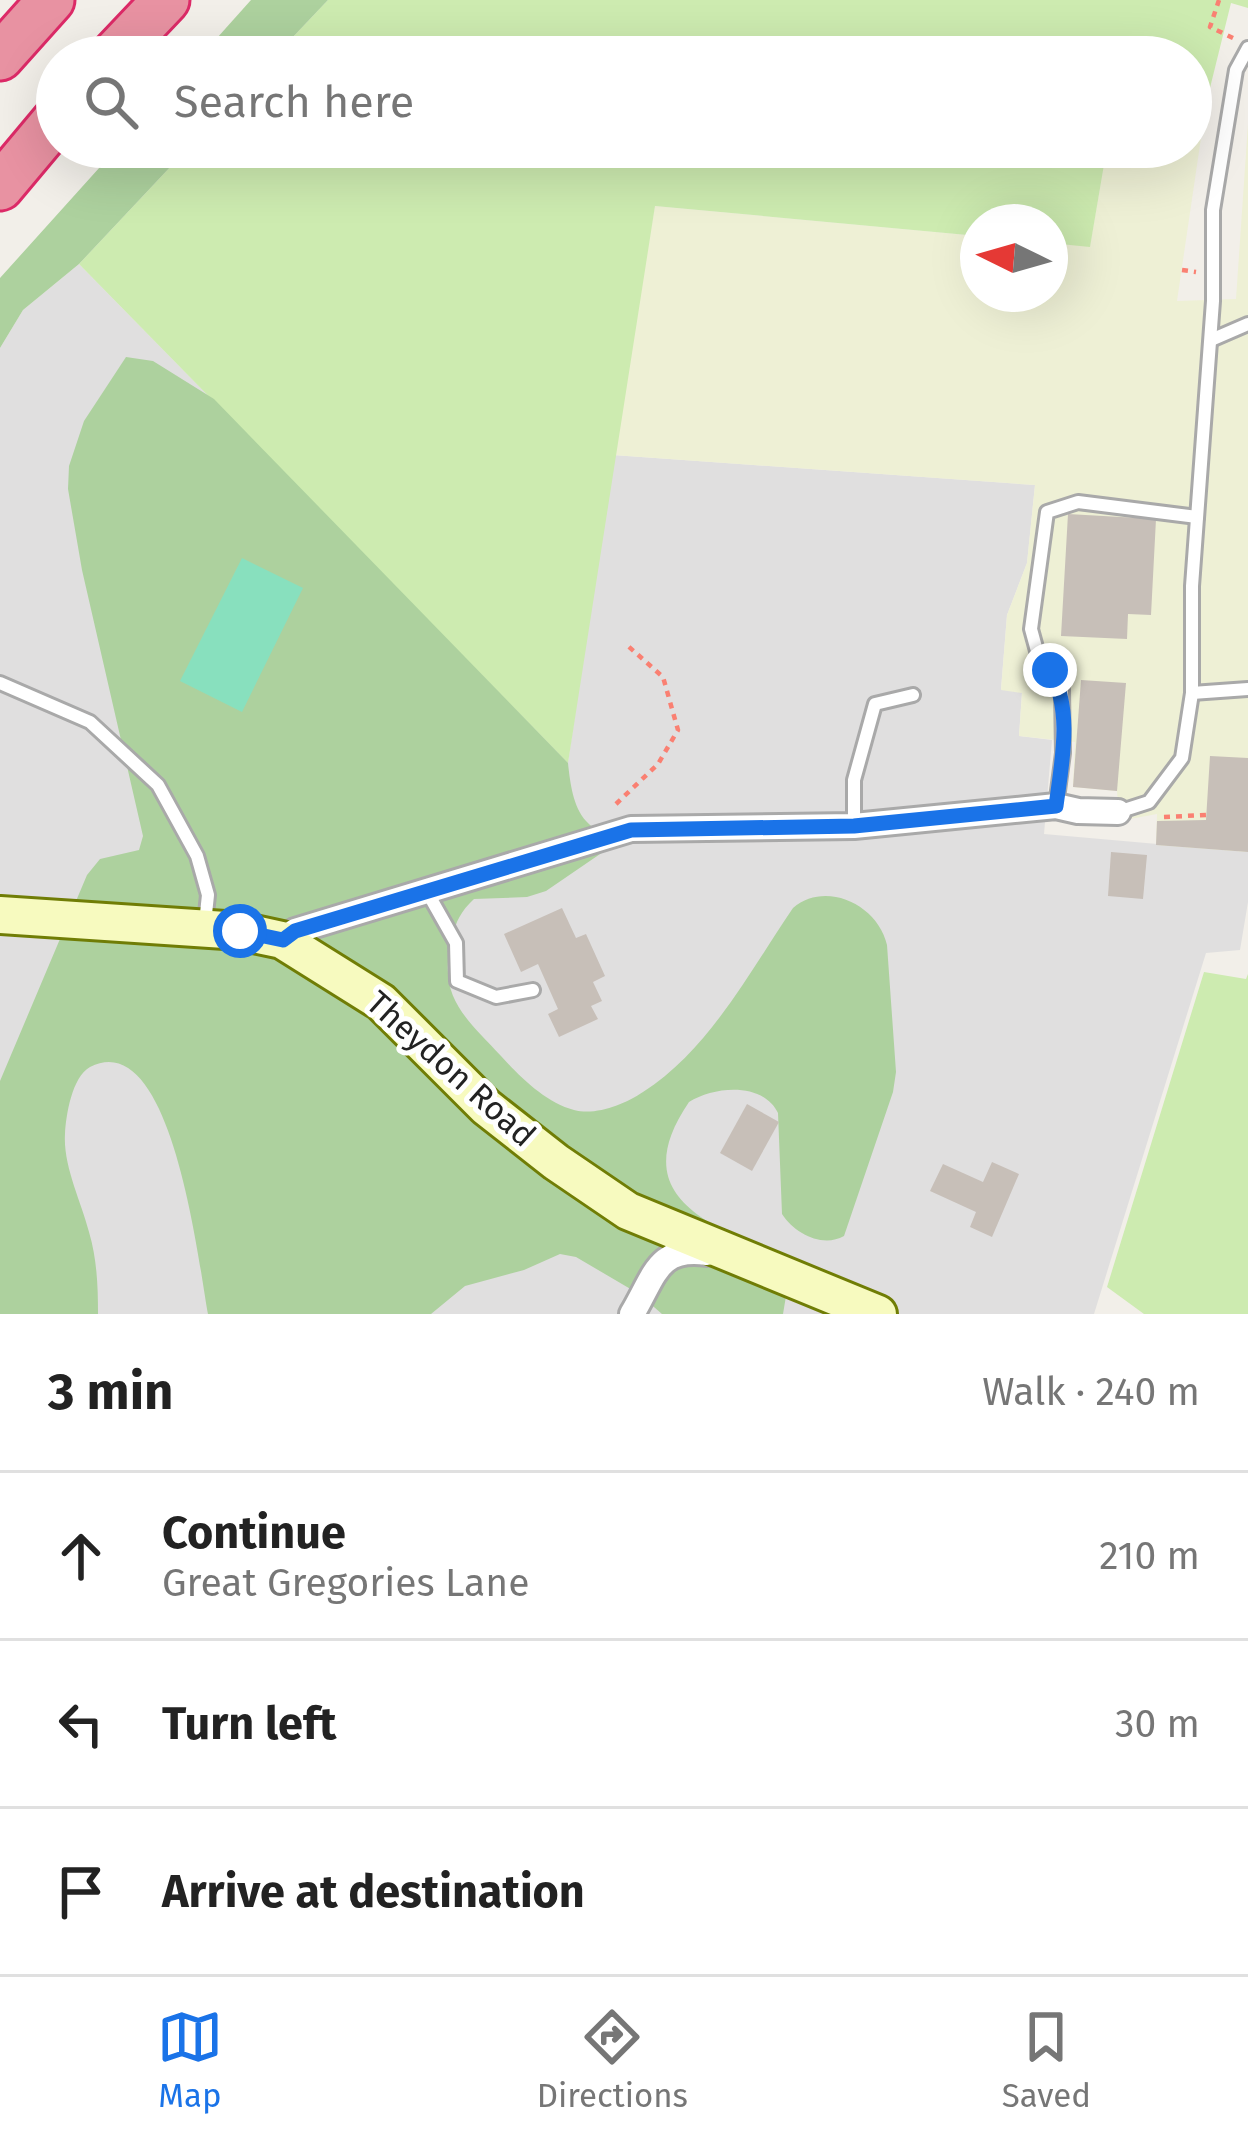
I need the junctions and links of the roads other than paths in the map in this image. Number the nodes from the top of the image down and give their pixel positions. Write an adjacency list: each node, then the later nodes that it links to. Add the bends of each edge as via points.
1 (51, 0): 5 (highway)
2 (166, 0): 3 (highway)
3 (132, 36)
4 (1242, 44): 9 (lane, via 1213,209)
5 (0, 57)
6 (36, 144): 7 (highway)
7 (0, 187)
8 (1248, 323): 9 (lane)
9 (1210, 340): 10 (lane)
10 (1197, 517): 13 (lane); 15 (lane, via 1078,502 1047,512 1030,629 1062,691)
11 (0, 683): 20 (lane, via 90,722 158,785 197,856 208,895)
12 (1248, 689): 13 (lane)
13 (1192, 693): 16 (lane, via 1182,758 1149,802)
14 (913, 695): 17 (lane, via 874,704 854,780)
15 (1056, 806): 16 (street); 17 (street)
16 (1118, 812)
17 (854, 826): 18 (street, via 631,830)
18 (426, 890): 21 (street); 22 (lane, via 456,943 457,981 496,997)
19 (0, 914): 20 (street, Theydon Road)
20 (205, 928): 21 (street, Theydon Road)
21 (283, 940): 23 (street, Theydon Road, via 381,1002 486,1107 556,1162 628,1210)
22 (533, 990)
23 (740, 1256): 24 (street, via 682,1249 668,1256); 26 (street, Theydon Road)
24 (647, 1302): 25 (street)
25 (632, 1314)
26 (878, 1314)

